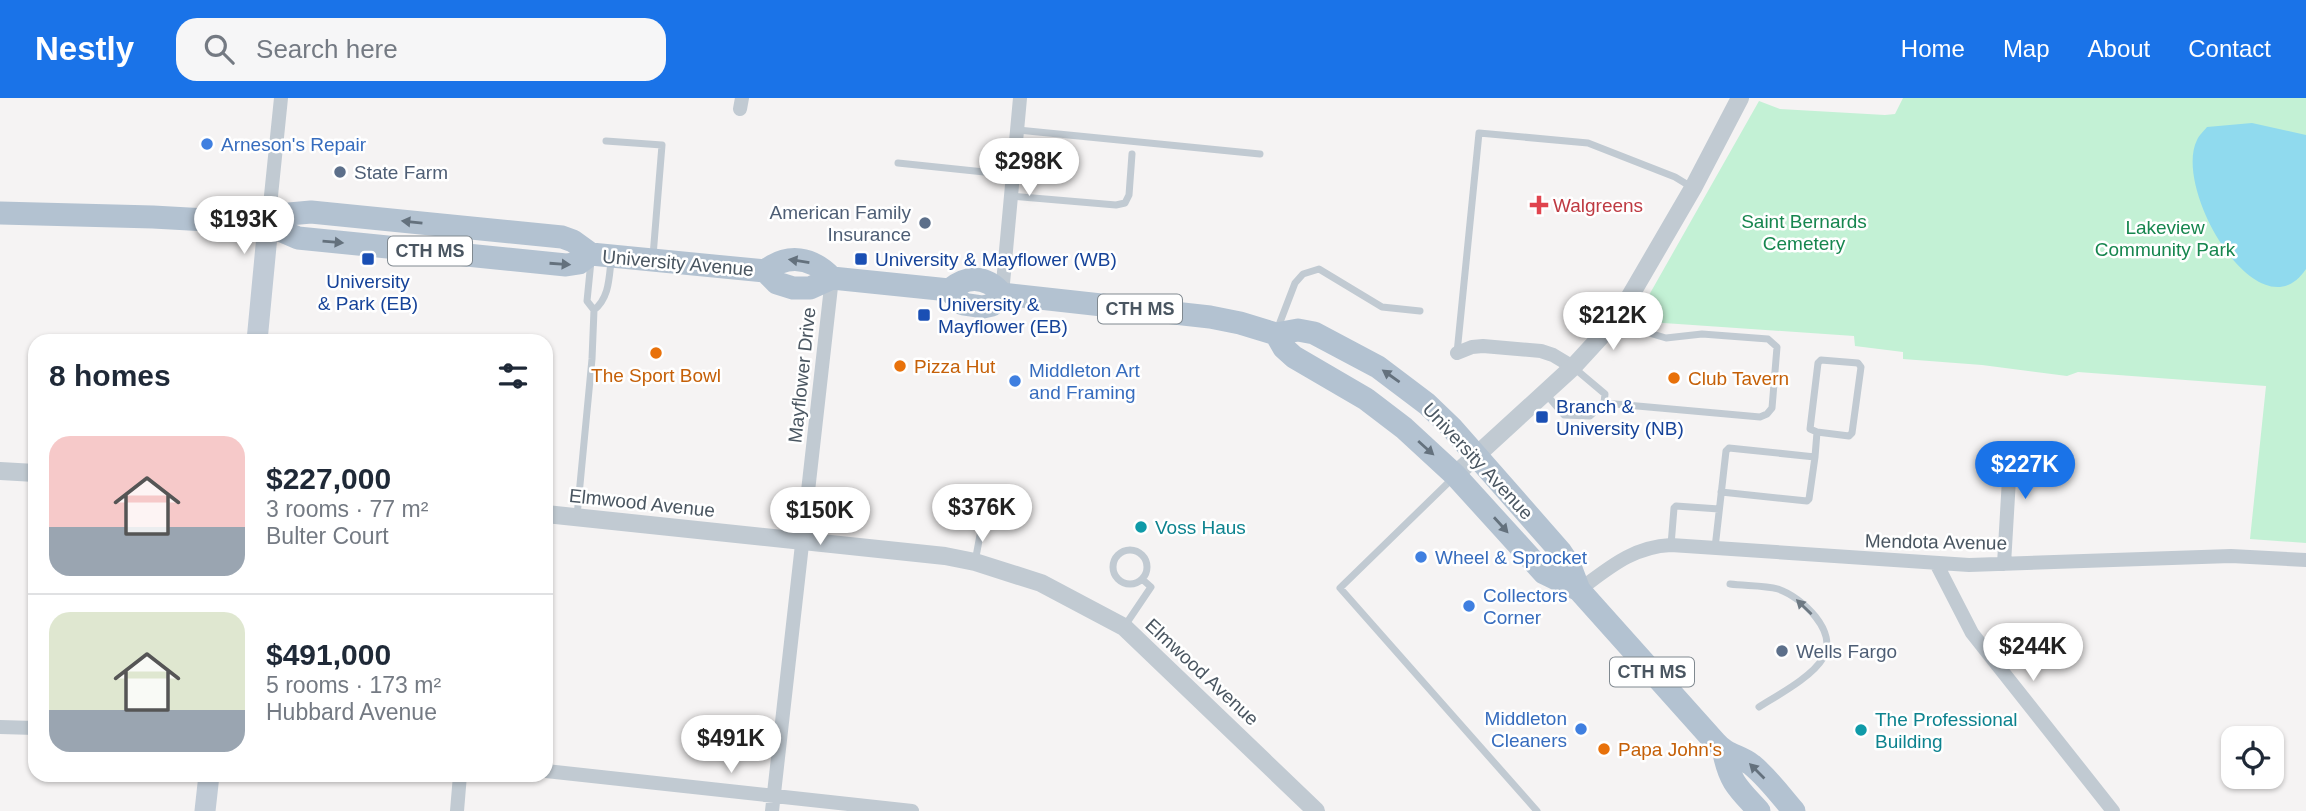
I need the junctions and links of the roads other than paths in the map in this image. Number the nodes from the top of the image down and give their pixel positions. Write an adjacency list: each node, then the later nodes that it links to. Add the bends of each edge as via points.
1 (281, 98): 13 (street)
2 (1020, 98): 4 (street)
3 (1740, 98): 10 (street)
4 (1017, 130): 7 (lane); 9 (street)
5 (606, 141): 15 (lane, via 662,145)
6 (1132, 154): 11 (lane, via 1125,203)
7 (1260, 154)
8 (898, 163): 9 (lane)
9 (1013, 175): 11 (street)
10 (1693, 188): 20 (street); 23 (lane, via 1588,143 1479,133)
11 (1011, 196): 17 (street)
12 (0, 213): 13 (main road, University Avenue / CTH MS)
13 (268, 225): 14 (main road, University Avenue / CTH MS, via 298,212 349,215 565,237); 21 (main road)
14 (602, 255): 15 (main road, University Avenue / CTH MS); 18 (lane, via 587,298); 18 (lane, via 607,293)
15 (653, 260): 16 (main road, University Avenue / CTH MS, via 765,271 777,283 793,288 810,288)
16 (832, 278): 17 (main road, University Avenue / CTH MS, via 949,290 963,304 981,307 990,306); 39 (street, Mayflower Drive)
17 (1002, 295): 22 (main road, University Avenue / CTH MS, via 1210,317)
18 (594, 310): 37 (lane)
19 (1420, 311): 22 (lane, via 1382,307 1319,269 1303,274 1295,283)
20 (1618, 315): 24 (street); 26 (lane, via 1639,330 1666,338 1702,334 1775,343 1772,408 1760,417)
21 (258, 334)
22 (1276, 334): 28 (main road, University Avenue / CTH MS, one-way to 22, via 1427,404 1368,361 1314,333); 33 (main road, University Avenue / CTH MS, one-way to 33, via 1290,354 1373,404)
23 (1457, 353): 24 (street, via 1483,346 1541,351)
24 (1573, 368): 25 (street); 26 (lane, via 1605,394)
25 (1545, 393): 26 (lane, via 1564,415 1590,416); 28 (street)
26 (1604, 403)
27 (1818, 432): 27 (lane, via 1810,429 1818,363 1858,363 1852,433); 29 (lane)
28 (1476, 456): 33 (street); 48 (main road, University Avenue / CTH MS, via 1564,556)
29 (1815, 457): 34 (lane, via 1807,501); 34 (lane, via 1729,448)
30 (1993, 461): 45 (street, via 2004,468 2009,479)
31 (0, 471): 32 (street)
32 (28, 472)
33 (1455, 475): 48 (main road, University Avenue / CTH MS, one-way to 48, via 1544,573); 63 (lane, via 1340,588)
34 (1721, 492): 35 (lane)
35 (1719, 509): 40 (lane, via 1676,506); 41 (lane)
36 (553, 515): 37 (street, Elmwood Avenue)
37 (577, 517): 39 (street, Elmwood Avenue)
38 (983, 519): 43 (lane)
39 (803, 541): 43 (street, Elmwood Avenue); 57 (street, Mayflower Drive)
40 (1671, 545): 41 (street, Mendota Avenue); 48 (street, Mendota Avenue, via 1629,555)
41 (1715, 549): 44 (street, Mendota Avenue)
42 (2306, 560): 45 (street, Mendota Avenue, via 2231,556)
43 (975, 562): 49 (street, Elmwood Avenue, via 1041,583)
44 (1937, 563): 45 (street, Mendota Avenue); 65 (street, via 1972,633)
45 (2004, 564)
46 (1142, 579): 46 (lane, via 1147,567 1142,555 1130,550 1118,555 1113,567 1118,579 1130,583); 49 (lane, via 1152,587)
47 (1730, 584): 50 (lane, one-way to 47, via 1816,668 1828,641 1823,626 1798,600 1778,589)
48 (1579, 590): 53 (main road, University Avenue / CTH MS)
49 (1124, 628): 62 (street, Elmwood Avenue)
50 (1759, 707)
51 (0, 727): 52 (street)
52 (28, 728)
53 (1724, 753): 58 (main road, University Avenue / CTH MS, one-way to 53, via 1751,764); 64 (main road, University Avenue / CTH MS, via 1733,782)
54 (553, 772): 57 (street)
55 (208, 782): 59 (main road)
56 (459, 782): 60 (street)
57 (773, 804): 61 (street)
58 (1783, 807)
59 (205, 811)
60 (457, 811)
61 (912, 811)
62 (1316, 811)
63 (1537, 811)
64 (1759, 811)
65 (2113, 811)

